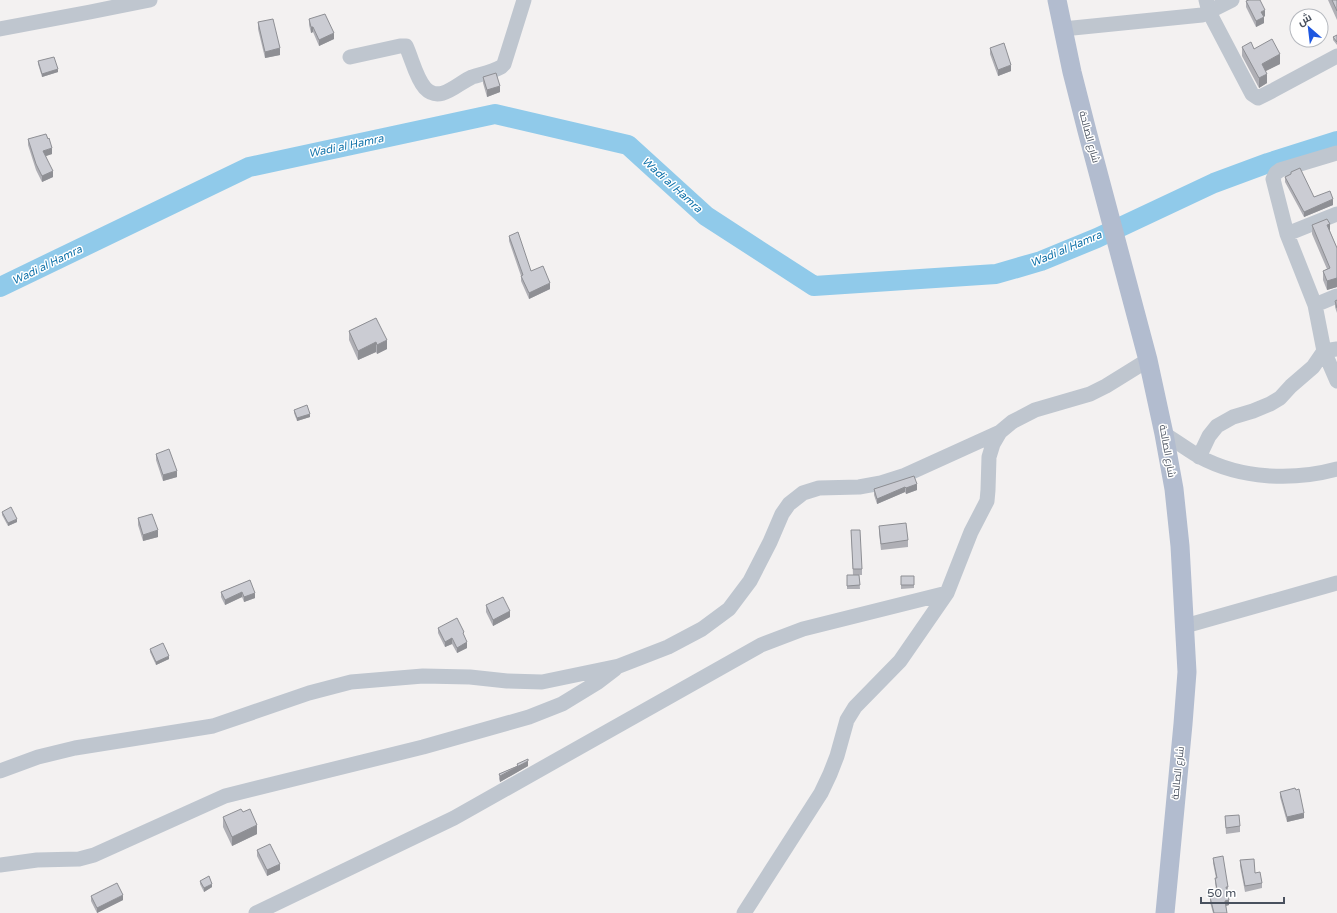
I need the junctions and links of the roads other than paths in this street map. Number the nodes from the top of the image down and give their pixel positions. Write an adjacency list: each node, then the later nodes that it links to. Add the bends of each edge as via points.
1 (150, 0): 6 (street)
2 (524, 0): 9 (street, via 501,68 471,78 444,93 431,93 425,88 406,46)
3 (1057, 0): 7 (main road, شارع الصالحة)
4 (1232, 0): 5 (street)
5 (1207, 6): 7 (street, via 1191,16); 8 (street, via 1252,94 1258,98)
6 (0, 29)
7 (1063, 29): 16 (main road, شارع الصالحة, via 1087,131)
8 (1337, 56)
9 (350, 57)
10 (1337, 153): 12 (street, via 1276,173 1273,179)
11 (1337, 214): 12 (street)
12 (1287, 234): 14 (street)
13 (1337, 296): 14 (street)
14 (1315, 305): 15 (street)
15 (1331, 350): 17 (street); 20 (street, via 1280,398 1217,426)
16 (1148, 360): 18 (street, via 1090,394 1035,410 1012,422); 19 (main road, شارع الصالحة)
17 (1337, 381)
18 (1000, 432): 23 (street, via 989,457 987,501 971,532); 25 (street, via 881,483 859,487 819,488 803,493 789,504 782,514 750,581 729,609 702,629 668,647)
19 (1164, 434): 20 (street); 24 (main road, شارع الصالحة, via 1174,489)
20 (1199, 457): 21 (street, via 1217,465 1269,476 1301,476)
21 (1337, 469)
22 (1337, 583): 24 (street)
23 (947, 593): 28 (street, via 803,629 761,645 454,818); 29 (street, via 900,661 855,707 847,720 837,756 821,793)
24 (1185, 626): 30 (main road, شارع الصالحة, via 1183,724)
25 (619, 666): 26 (street, via 542,682 423,676 351,682 309,693 214,726 75,748 38,757); 27 (street, via 562,704 530,717 423,748 225,796 79,859 37,860)
26 (1, 771)
27 (0, 865)
28 (260, 912)
29 (744, 913)
30 (1165, 913)

